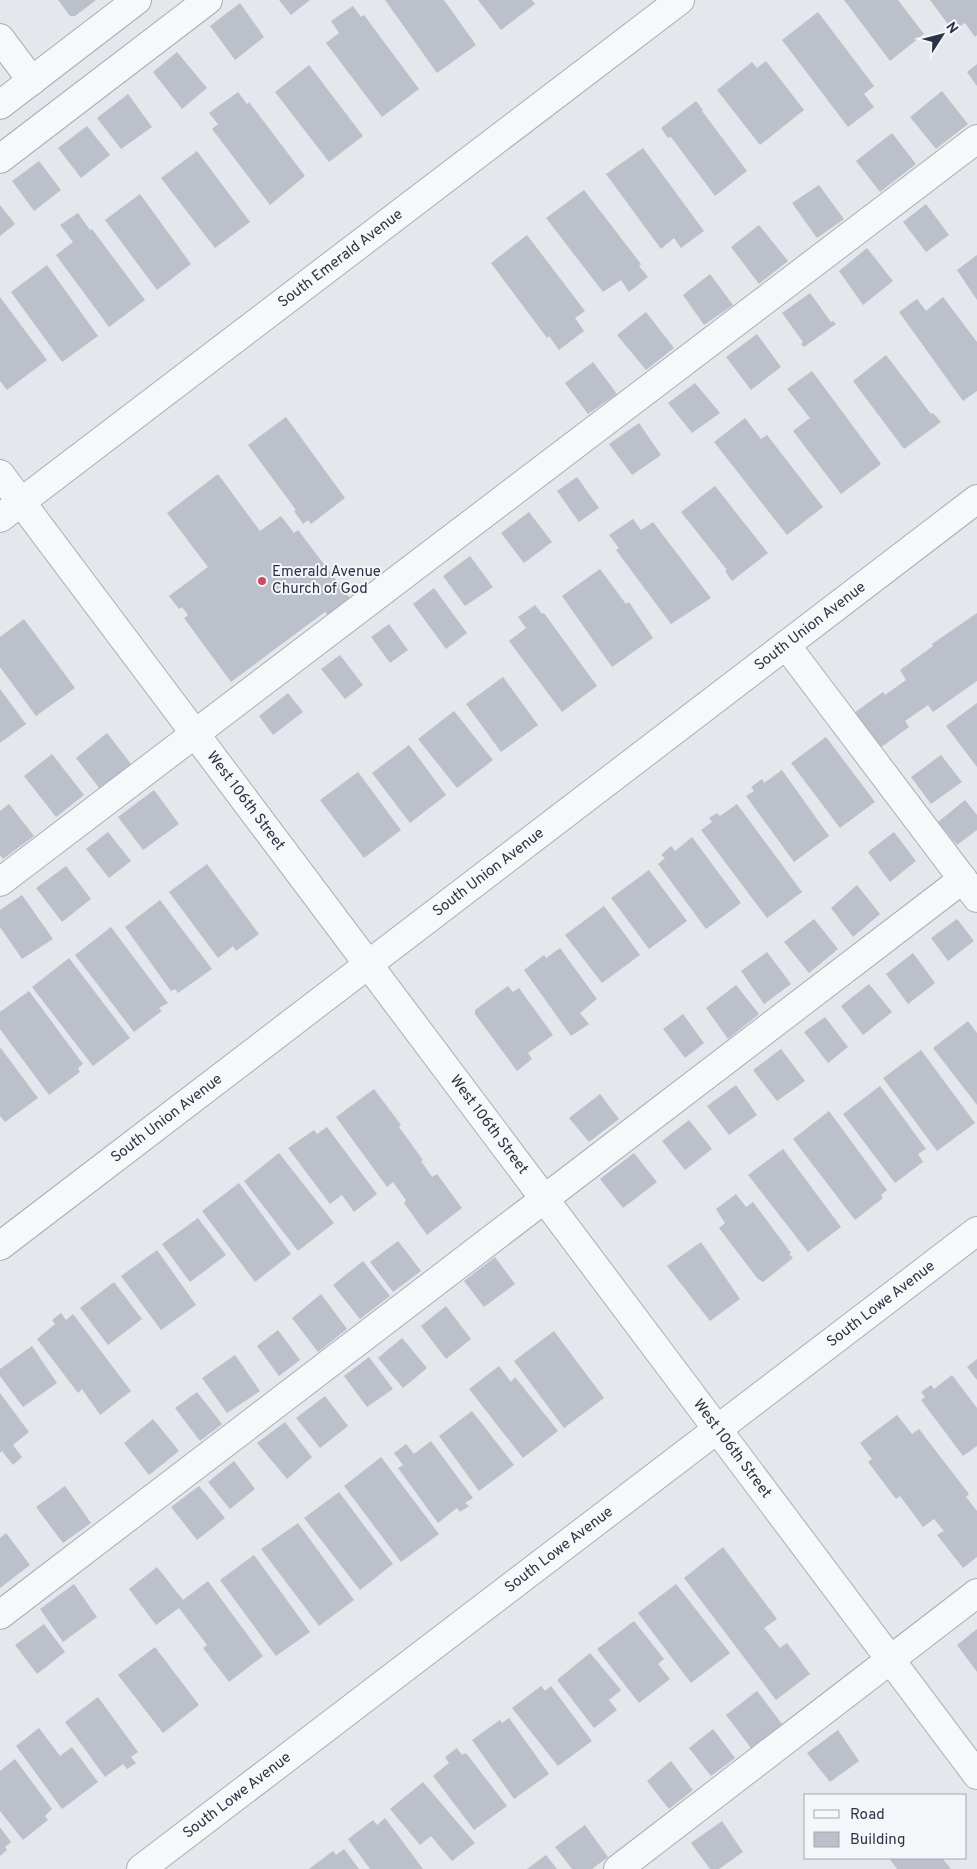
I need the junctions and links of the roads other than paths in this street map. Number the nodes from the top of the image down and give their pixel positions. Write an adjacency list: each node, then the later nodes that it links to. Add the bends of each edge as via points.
1 (137, 0): 5 (street)
2 (208, 0): 8 (street)
3 (680, 0): 11 (street, South Emerald Avenue)
4 (0, 38): 5 (street)
5 (32, 81): 6 (street)
6 (0, 105)
7 (977, 139): 14 (street)
8 (0, 159)
9 (0, 474): 11 (street, West 106th Street)
10 (977, 499): 13 (street, South Union Avenue)
11 (21, 502): 12 (street, South Emerald Avenue); 14 (street, West 106th Street)
12 (0, 518)
13 (786, 645): 16 (street); 17 (street, South Union Avenue)
14 (195, 733): 15 (street); 17 (street, West 106th Street)
15 (0, 882)
16 (970, 889): 18 (street)
17 (369, 964): 18 (street, West 106th Street); 20 (street, South Union Avenue)
18 (545, 1199): 21 (street, West 106th Street); 23 (street)
19 (977, 1231): 21 (street, South Lowe Avenue)
20 (0, 1246)
21 (718, 1429): 24 (street, West 106th Street); 26 (street, South Lowe Avenue)
22 (977, 1593): 24 (street)
23 (0, 1615)
24 (890, 1660): 25 (street, West 106th Street); 27 (street)
25 (977, 1775)
26 (141, 1869)
27 (618, 1869)

